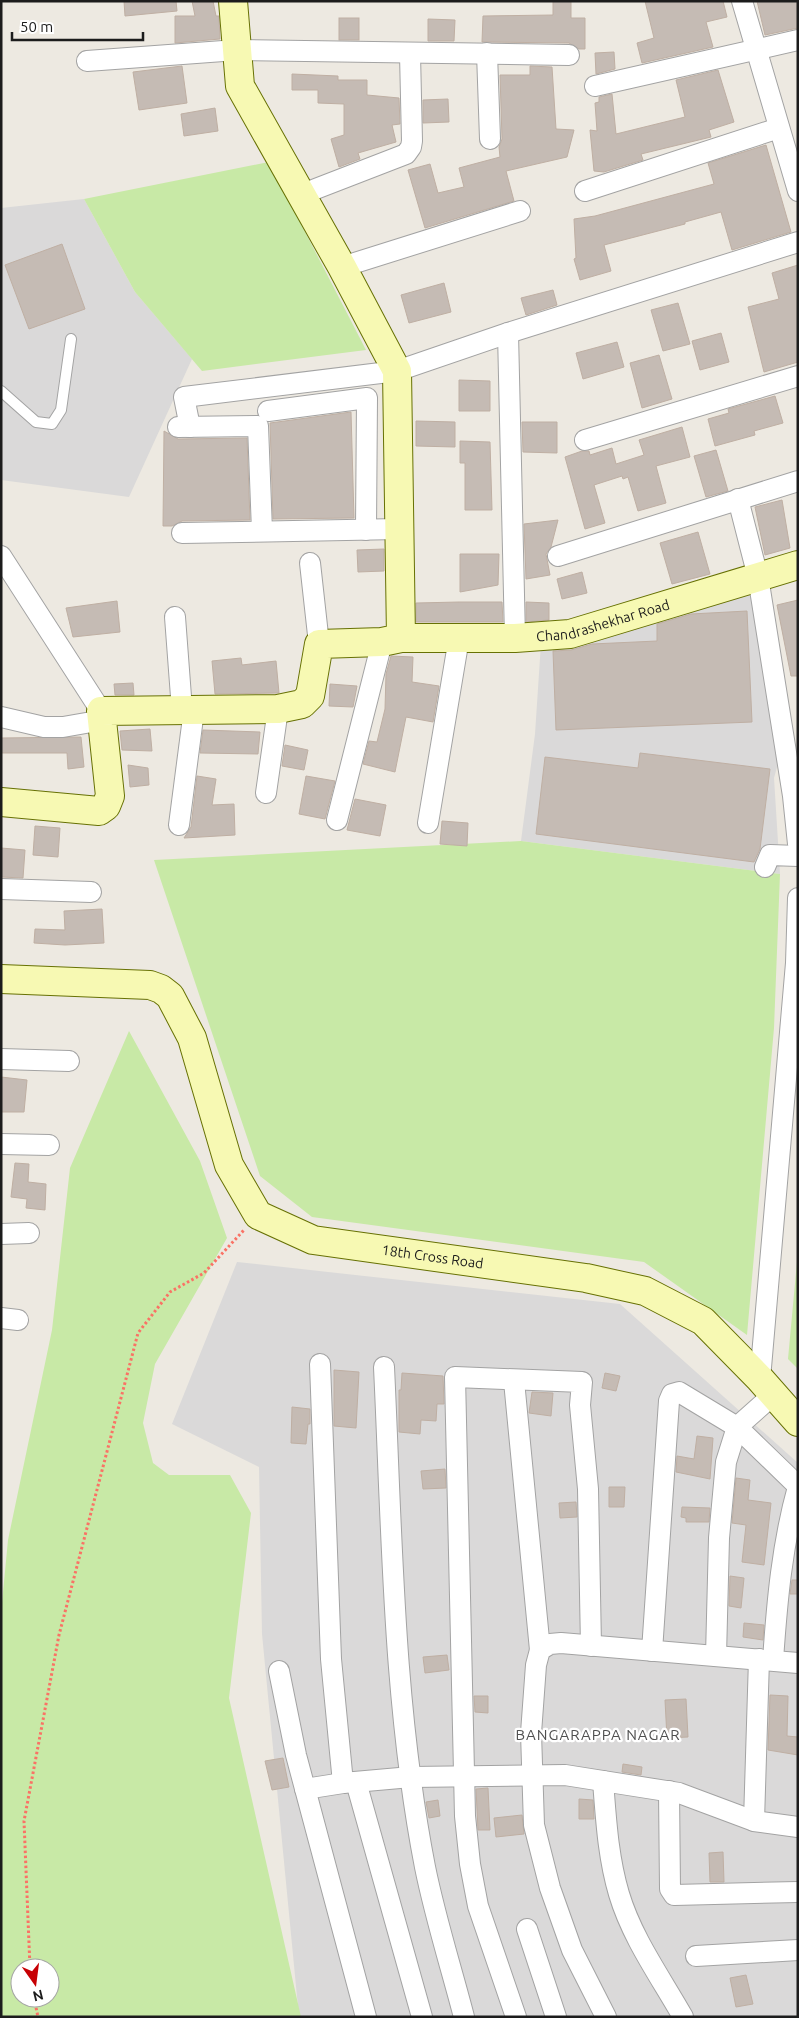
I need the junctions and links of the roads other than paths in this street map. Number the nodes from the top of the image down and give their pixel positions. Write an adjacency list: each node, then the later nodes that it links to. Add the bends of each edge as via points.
1 (233, 1): 4 (street)
2 (742, 1): 5 (street)
3 (798, 40): 5 (street)
4 (237, 50): 7 (street); 9 (street); 15 (street, via 240,86)
5 (756, 50): 10 (street); 11 (street)
6 (488, 53): 7 (street); 8 (street); 12 (street)
7 (410, 54): 15 (street, via 412,141 406,154)
8 (569, 55)
9 (87, 61)
10 (595, 86)
11 (787, 137): 13 (street); 14 (street)
12 (490, 139)
13 (585, 191)
14 (798, 191)
15 (300, 195): 18 (street)
16 (520, 211): 18 (street)
17 (798, 242): 19 (street)
18 (342, 267): 21 (street)
19 (508, 333): 21 (street); 45 (street)
20 (71, 339): 25 (lane, via 61,410 52,424 36,422)
21 (397, 371): 22 (street); 29 (street)
22 (358, 376): 24 (street); 26 (street)
23 (798, 376): 31 (street)
24 (298, 383): 27 (street); 36 (street, via 184,397 182,427 258,426)
25 (1, 392)
26 (360, 398): 27 (street); 30 (street, via 368,401)
27 (301, 406): 28 (street)
28 (268, 410)
29 (398, 433): 30 (street); 34 (street)
30 (368, 435): 35 (street)
31 (585, 440)
32 (798, 481): 33 (street)
33 (738, 499): 39 (street); 42 (street)
34 (399, 529): 35 (street); 46 (street)
35 (366, 530): 36 (street)
36 (262, 531): 37 (street)
37 (182, 533)
38 (1, 556): 50 (street)
39 (558, 556)
40 (310, 563): 47 (street)
41 (798, 565): 42 (street, Chandrashekhar Road)
42 (758, 577): 45 (street, Chandrashekhar Road, via 570,638); 57 (street, via 787,796)
43 (175, 617): 49 (street)
44 (459, 638): 45 (street, Chandrashekhar Road); 46 (street, Chandrashekhar Road); 55 (street)
45 (515, 638)
46 (392, 640): 47 (street, Chandrashekhar Road); 54 (street)
47 (319, 644): 48 (street, via 310,696 302,704)
48 (278, 709): 49 (street); 52 (street)
49 (188, 710): 50 (street); 56 (street)
50 (102, 716): 51 (street, via 63,727 44,727); 53 (street, via 110,796 106,806 99,811)
51 (1, 717)
52 (266, 793)
53 (1, 802)
54 (337, 820)
55 (428, 823)
56 (179, 825)
57 (798, 844)
58 (798, 856): 59 (street, via 770,855)
59 (765, 867)
60 (1, 889): 61 (street)
61 (91, 892)
62 (798, 898): 64 (street)
63 (1, 979): 74 (street, 18th Cross Road, via 150,986 170,996 192,1038 229,1165 258,1215 313,1240 586,1278 645,1291 703,1322)
64 (794, 1035): 74 (street)
65 (1, 1059): 66 (street)
66 (69, 1061)
67 (1, 1144): 68 (street)
68 (49, 1145)
69 (28, 1233): 70 (street)
70 (1, 1234)
71 (320, 1364): 89 (street, via 332,1667)
72 (384, 1367): 87 (street, via 396,1621)
73 (514, 1381): 78 (street, via 582,1382 580,1406 588,1489); 79 (street); 85 (street, via 455,1377)
74 (766, 1387): 75 (street, 18th Cross Road); 76 (street)
75 (798, 1422)
76 (737, 1427): 77 (street); 80 (street, via 679,1392 672,1394); 81 (street, via 730,1444 723,1489)
77 (798, 1487): 82 (street, via 785,1539)
78 (591, 1646): 79 (street, via 561,1643 550,1644); 80 (street)
79 (540, 1650): 86 (street, via 531,1733)
80 (652, 1651): 81 (street)
81 (716, 1656): 82 (street)
82 (766, 1660): 83 (street); 92 (street)
83 (798, 1662)
84 (279, 1672): 90 (street)
85 (465, 1776): 86 (street); 87 (street); 101 (street, via 468,1845 478,1906)
86 (532, 1776): 88 (street, via 565,1775); 103 (street, via 534,1825 550,1888 572,1950)
87 (411, 1778): 89 (street); 100 (street, via 426,1868)
88 (603, 1781): 91 (street); 104 (street, via 609,1853 620,1896 635,1931)
89 (350, 1782): 90 (street); 99 (street)
90 (305, 1789): 98 (street)
91 (669, 1791): 92 (street); 94 (street, via 670,1889 674,1895)
92 (754, 1821): 93 (street)
93 (798, 1827)
94 (798, 1892)
95 (527, 1929): 102 (street)
96 (798, 1950): 97 (street)
97 (696, 1956)
98 (366, 2017)
99 (422, 2017)
100 (464, 2017)
101 (516, 2017)
102 (556, 2017)
103 (606, 2017)
104 (682, 2017)

